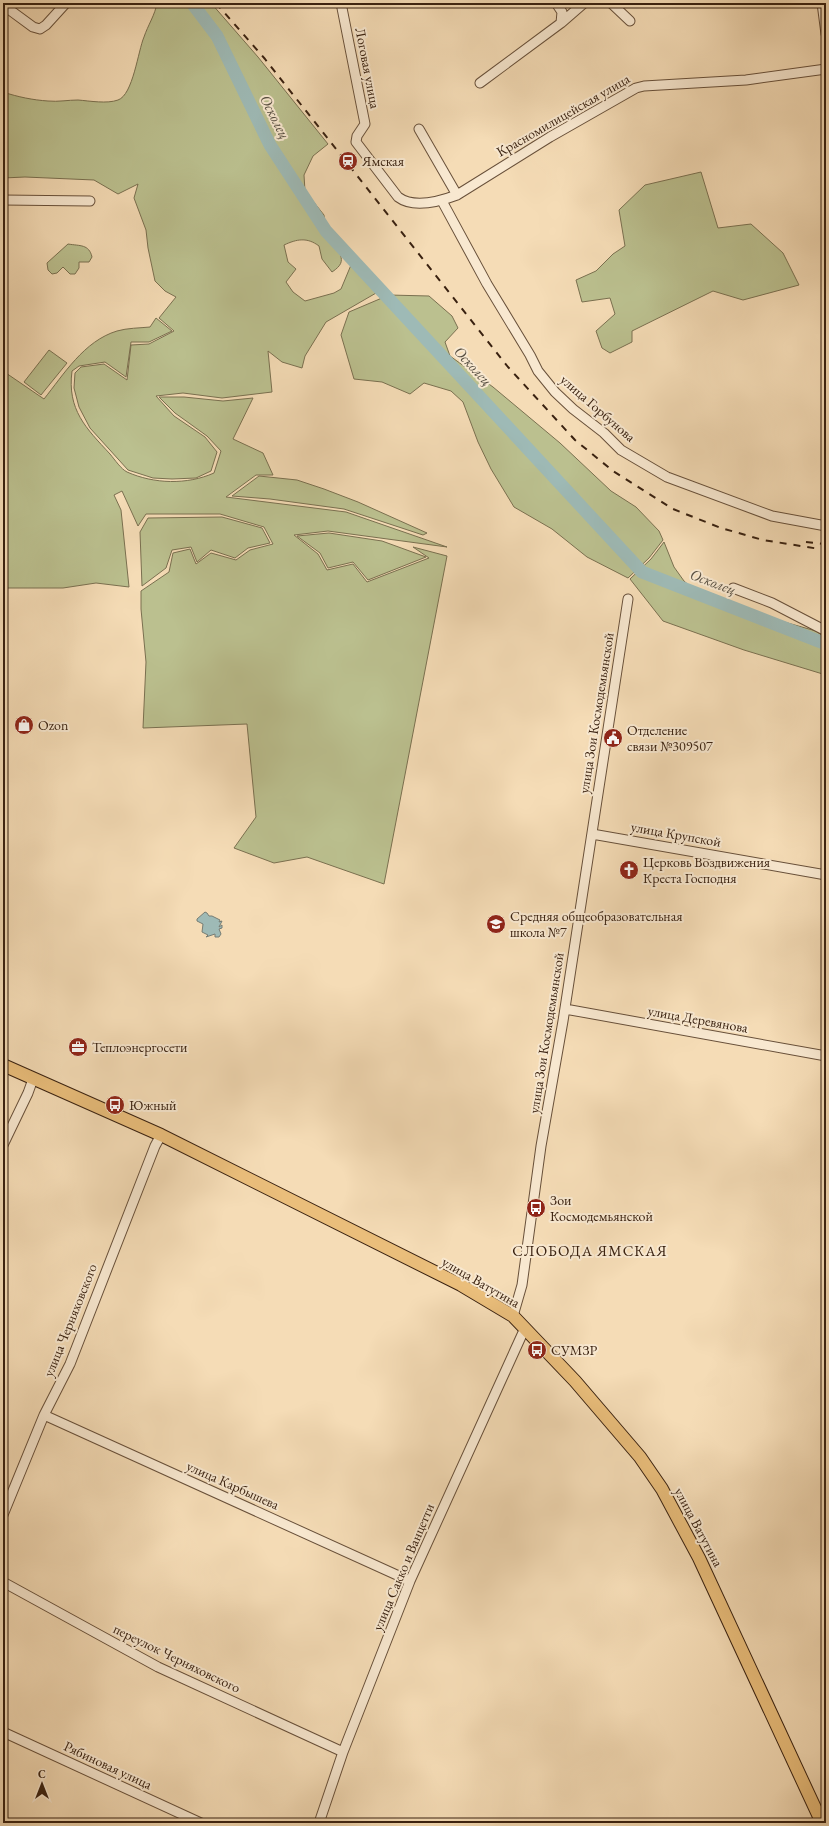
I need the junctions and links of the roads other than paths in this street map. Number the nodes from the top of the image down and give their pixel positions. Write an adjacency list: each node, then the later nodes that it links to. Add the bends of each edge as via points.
1 (66, 3): 7 (street, via 40,29)
2 (341, 3): 17 (street, Логовая улица, via 365,124 356,142 394,192 404,201)
3 (556, 3): 9 (street, via 562,12)
4 (584, 3): 9 (street)
5 (611, 3): 8 (street)
6 (822, 3): 10 (street)
7 (3, 5)
8 (630, 21)
9 (562, 22): 12 (street)
10 (826, 34)
11 (826, 69): 14 (street, Красномилицейская улица, via 746,80 636,88 550,137)
12 (480, 83)
13 (419, 129): 14 (street)
14 (457, 195): 17 (street, Красномилицейская улица)
15 (3, 200): 16 (street)
16 (90, 201)
17 (442, 201): 18 (street, улица Горбунова, via 486,284 538,371 555,392 621,450 667,478 772,516)
18 (826, 526)
19 (733, 588): 21 (street, via 772,603)
20 (628, 599): 22 (street, улица Зои Космодемьянской)
21 (826, 631)
22 (592, 834): 23 (street, улица Крупской); 24 (street, улица Зои Космодемьянской)
23 (826, 875)
24 (565, 1010): 25 (street, улица Деревянова); 30 (street, улица Зои Космодемьянской, via 541,1146 522,1285)
25 (826, 1056)
26 (3, 1065): 27 (main road, улица Ватутина)
27 (33, 1079): 28 (main road, улица Ватутина); 29 (street)
28 (161, 1135): 30 (main road, улица Ватутина, via 461,1285); 32 (street, улица Черняховского, via 70,1364)
29 (3, 1145)
30 (513, 1316): 31 (main road, улица Ватутина)
31 (525, 1328): 34 (street, улица Сакко и Ванцетти); 40 (main road, улица Ватутина, via 575,1381 640,1457 662,1489 699,1558)
32 (44, 1415): 33 (street, улица Черняховского); 34 (street, улица Карбышева)
33 (3, 1515)
34 (410, 1580): 37 (street, улица Сакко и Ванцетти)
35 (3, 1582): 37 (street, переулок Черняховского, via 158,1667)
36 (3, 1732): 38 (street, Рябиновая улица)
37 (343, 1752): 39 (street, улица Сакко и Ванцетти)
38 (201, 1823)
39 (318, 1823)
40 (822, 1823)

